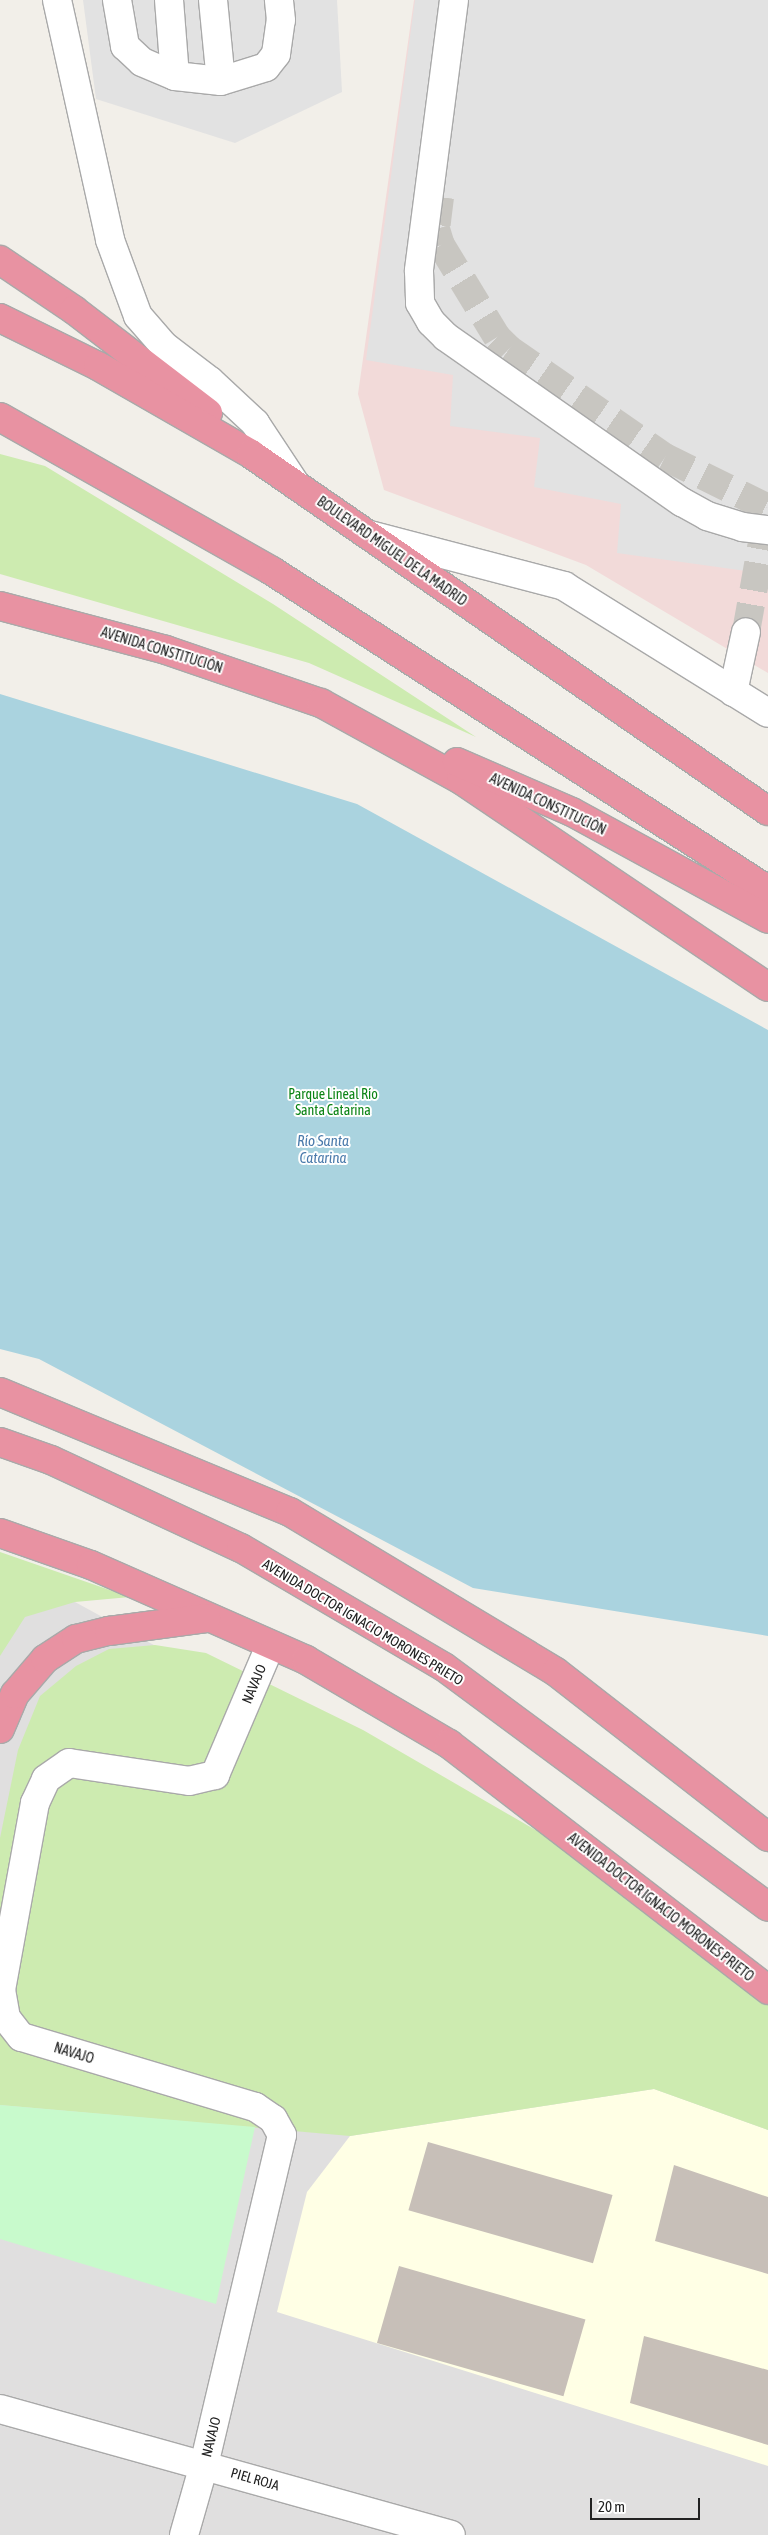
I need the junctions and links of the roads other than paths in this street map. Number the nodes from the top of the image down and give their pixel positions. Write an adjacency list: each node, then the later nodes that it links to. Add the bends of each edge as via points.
1 (57, 0): 15 (street, via 110,240 138,316 164,346 210,381 255,423)
2 (117, 0): 7 (street, via 125,46 142,62)
3 (169, 0): 7 (street)
4 (213, 0): 8 (street)
5 (279, 0): 8 (street, via 281,20 276,54 266,67)
6 (454, 0): 16 (street, via 418,271 420,303 431,322 446,337 682,502 707,516 742,527)
7 (175, 76): 8 (street)
8 (221, 81)
9 (0, 260): 14 (highway, via 74,310 196,402)
10 (0, 318): 14 (highway, BOULEVARD MIGUEL DE LA MADRID, via 98,366)
11 (0, 417): 13 (highway)
12 (0, 430): 13 (highway)
13 (51, 444): 24 (highway, via 272,570)
14 (251, 454): 15 (highway, BOULEVARD MIGUEL DE LA MADRID)
15 (296, 485): 17 (highway, BOULEVARD MIGUEL DE LA MADRID)
16 (768, 530)
17 (368, 534): 20 (street, via 564,586); 23 (highway, BOULEVARD MIGUEL DE LA MADRID)
18 (0, 606): 21 (highway, AVENIDA CONSTITUCIÓN, via 166,650)
19 (746, 632): 20 (street)
20 (733, 692): 22 (street)
21 (321, 702): 25 (highway, AVENIDA CONSTITUCIÓN, via 572,812); 26 (highway, AVENIDA CONSTITUCIÓN, via 462,780)
22 (768, 713)
23 (768, 811)
24 (768, 890)
25 (768, 919)
26 (768, 987)
27 (0, 1392): 33 (highway, via 290,1512 556,1672)
28 (0, 1442): 34 (highway, AVENIDA DOCTOR IGNACIO MORONES PRIETO, via 51,1460 241,1548 444,1667)
29 (0, 1533): 30 (highway, AVENIDA DOCTOR IGNACIO MORONES PRIETO, via 91,1565)
30 (206, 1618): 31 (highway, AVENIDA DOCTOR IGNACIO MORONES PRIETO); 32 (highway, via 109,1631 76,1639 45,1659 15,1694)
31 (270, 1646): 35 (highway, AVENIDA DOCTOR IGNACIO MORONES PRIETO, via 306,1660 449,1744); 37 (street, NAVAJO, via 215,1775 189,1781 69,1763 46,1779 34,1803 1,1990 6,2018 21,2037 255,2107 273,2119 282,2135)
32 (0, 1729)
33 (768, 1837)
34 (768, 1907)
35 (768, 1990)
36 (0, 2409): 37 (street, PIEL ROJA)
37 (204, 2465): 38 (street, NAVAJO); 39 (street, PIEL ROJA)
38 (184, 2535)
39 (451, 2535)

